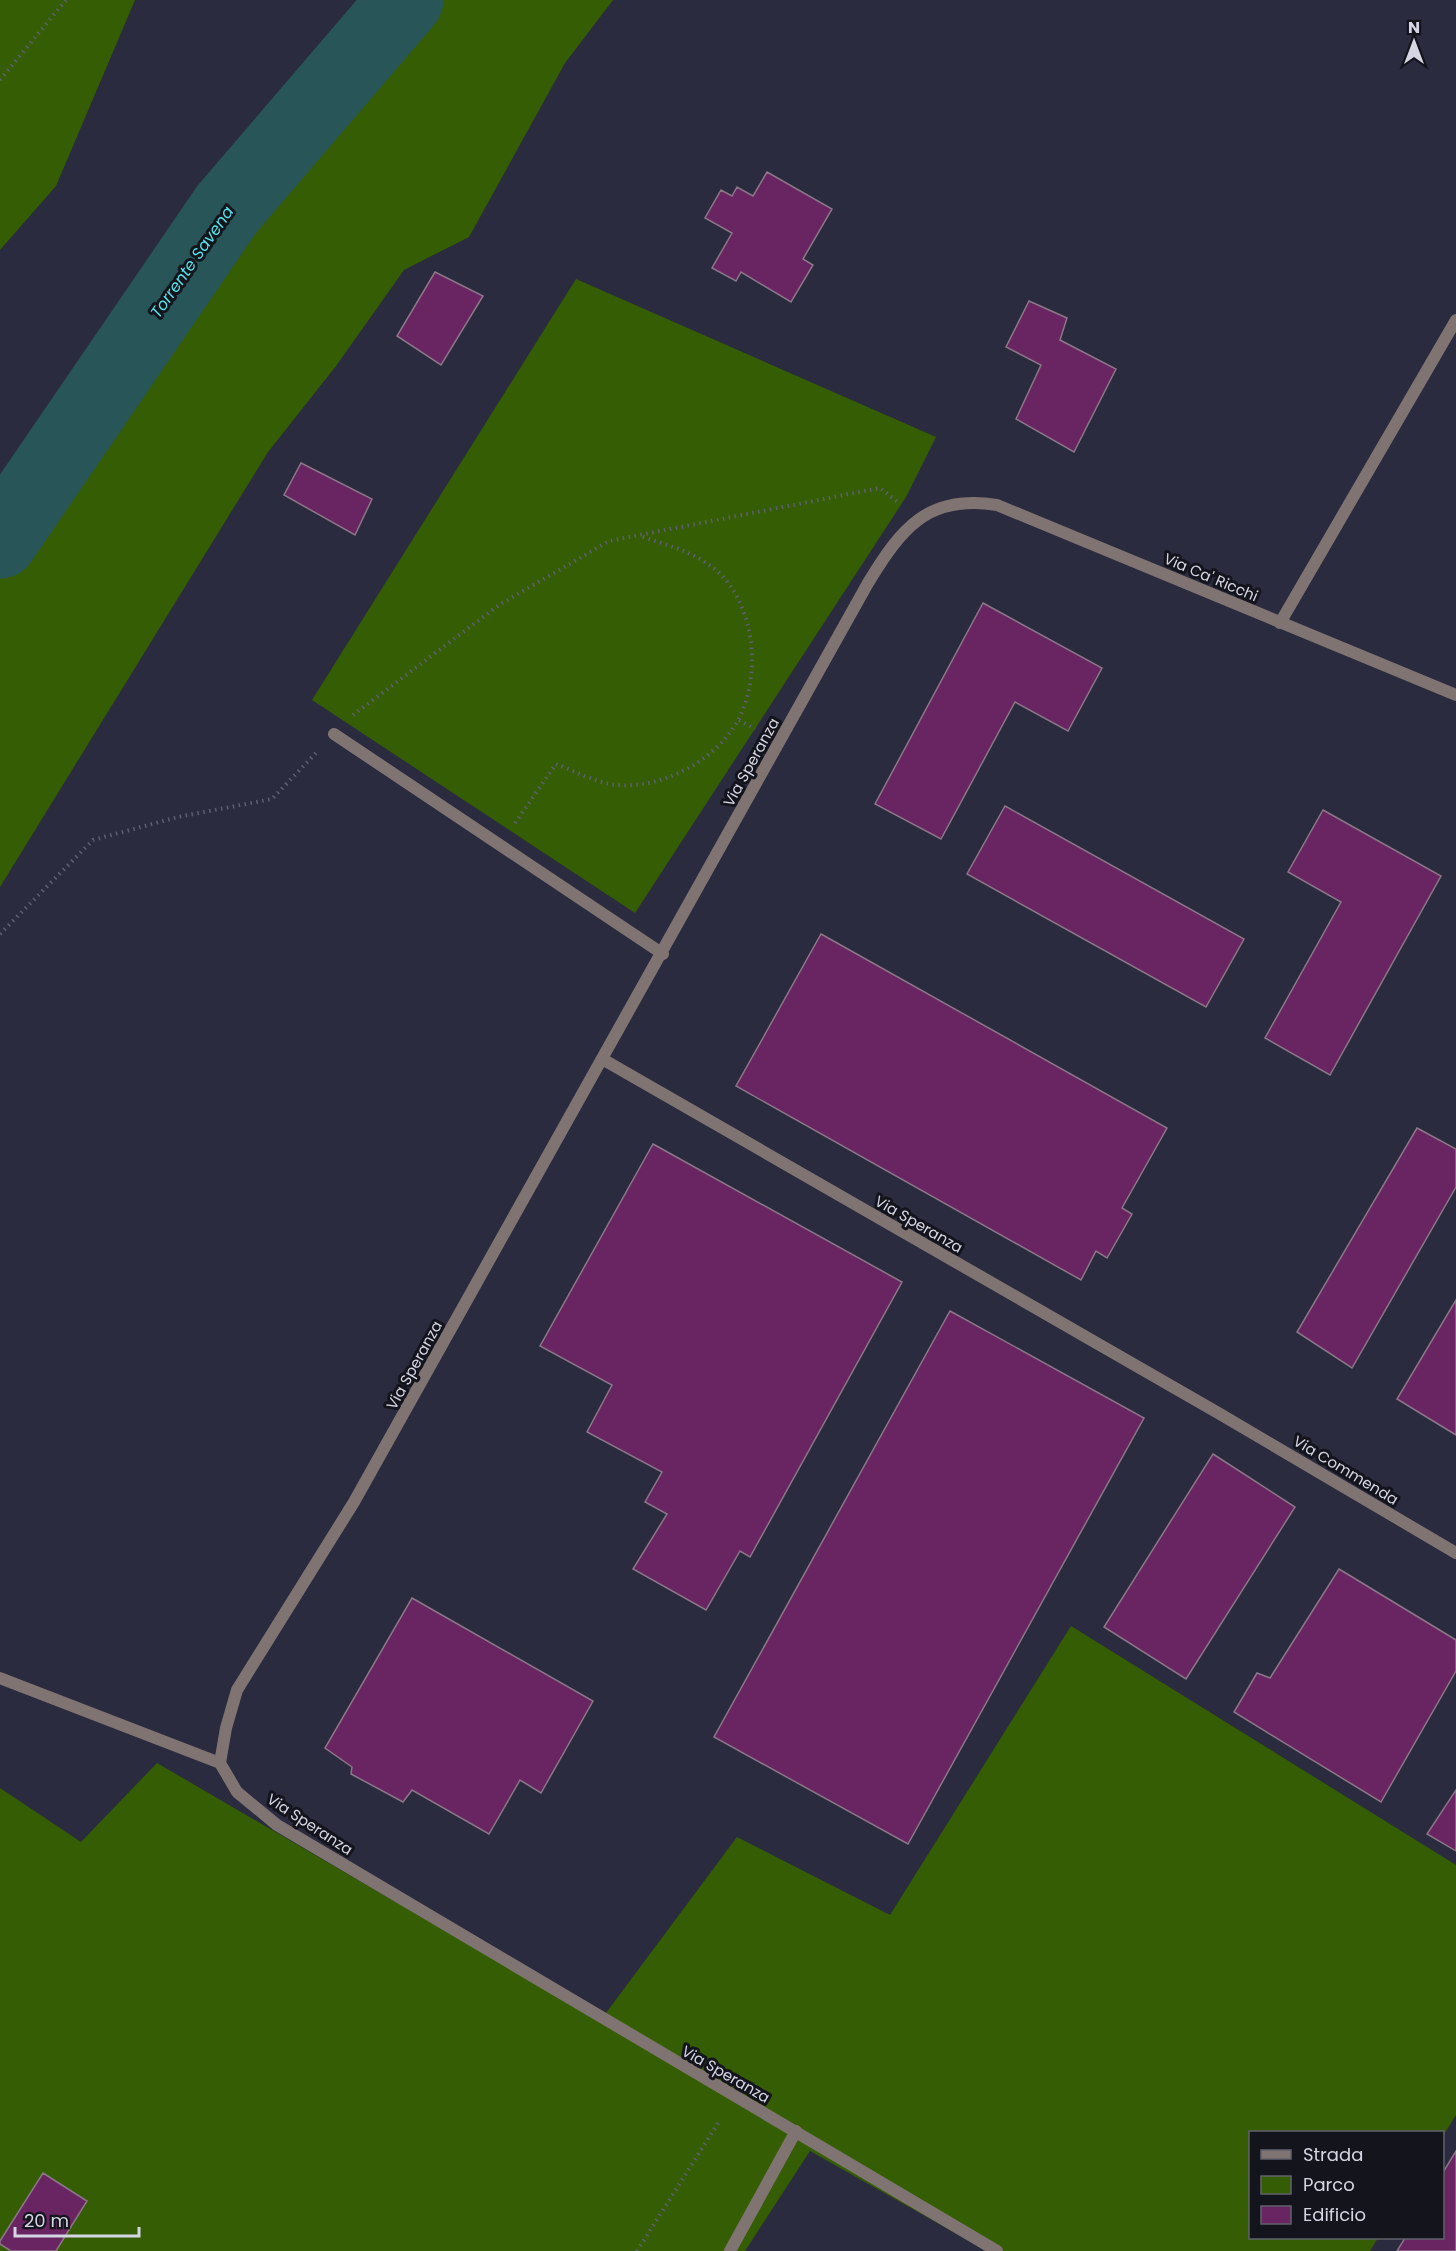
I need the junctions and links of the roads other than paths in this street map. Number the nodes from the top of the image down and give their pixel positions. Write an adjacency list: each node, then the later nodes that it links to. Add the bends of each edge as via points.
1 (1456, 320): 3 (street)
2 (950, 505): 3 (street, Via Ca' Ricchi, via 980,502 1011,510); 6 (street, Via Speranza, via 918,518 891,544)
3 (1280, 623): 4 (street, Via Ca' Ricchi)
4 (1456, 695)
5 (334, 734): 6 (street)
6 (663, 954): 7 (street, Via Speranza)
7 (604, 1059): 8 (street, Via Speranza); 11 (street, Via Speranza, via 354,1502 237,1690)
8 (1220, 1414): 9 (street, Via Commenda)
9 (1456, 1553)
10 (0, 1678): 11 (street)
11 (220, 1763): 12 (street, Via Speranza, via 237,1792 277,1825)
12 (796, 2131): 13 (street); 14 (street, Via Speranza)
13 (734, 2249)
14 (997, 2251)

